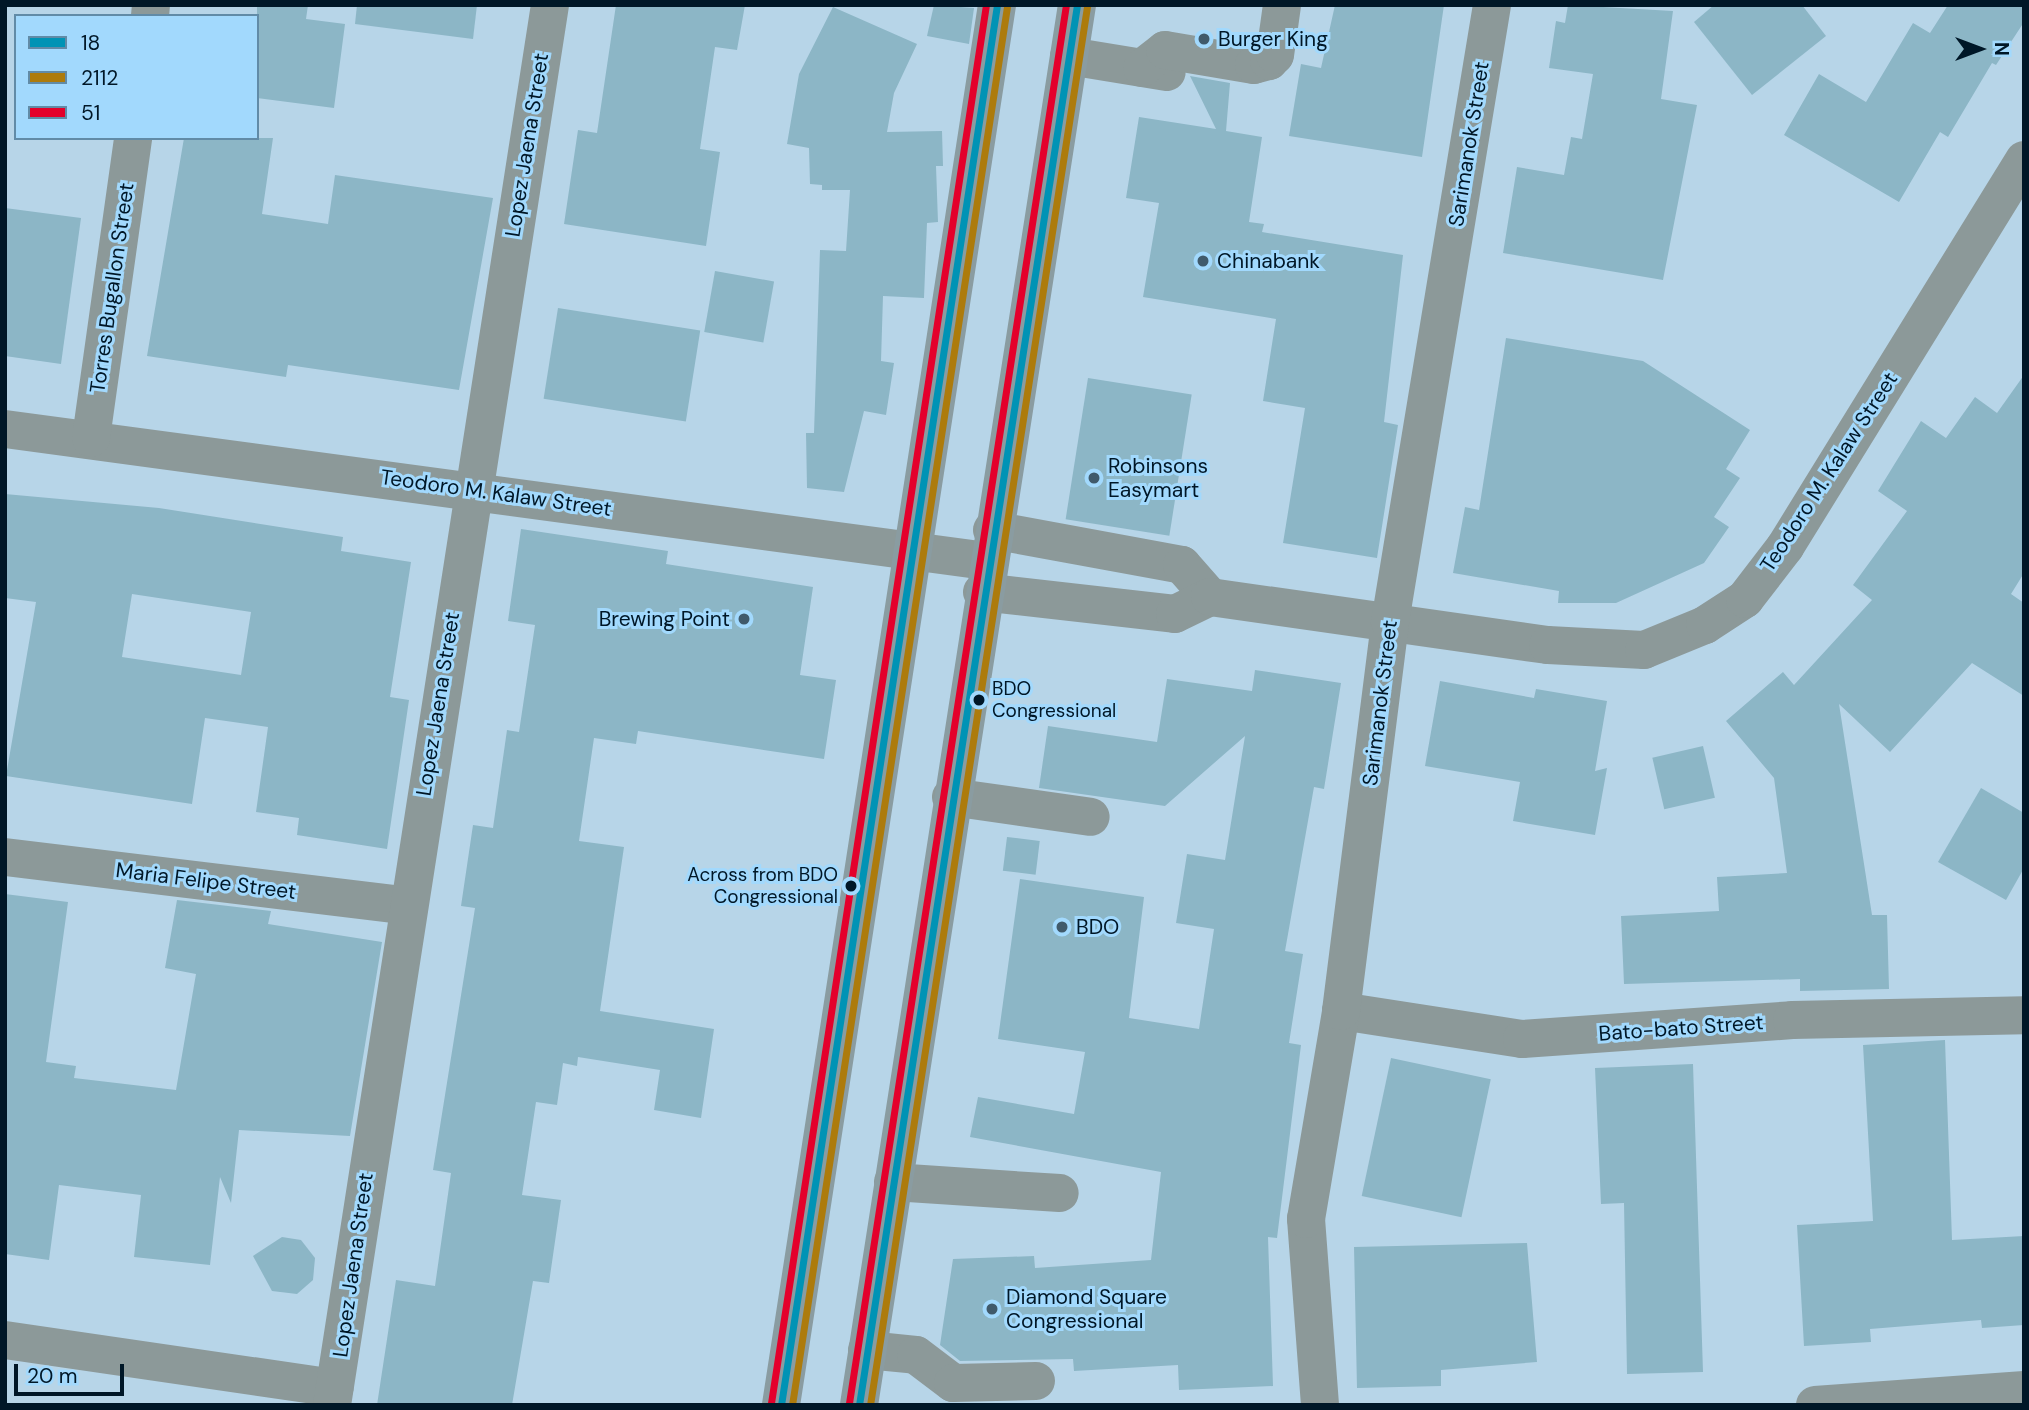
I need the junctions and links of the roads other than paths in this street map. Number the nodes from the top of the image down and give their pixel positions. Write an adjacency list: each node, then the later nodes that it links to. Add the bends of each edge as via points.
1 (550, 5): 13 (street, Lopez Jaena Street)
2 (997, 5): 14 (main road)
3 (1077, 5): 6 (main road)
4 (1282, 5): 7 (street, via 1275,55 1269,61 1254,65 1165,50)
5 (1492, 5): 17 (street, Sarimanok Street)
6 (1069, 56): 7 (street); 15 (main road)
7 (1142, 68): 8 (street)
8 (1232, 83)
9 (133, 140): 12 (street, Torres Bugallon Street)
10 (2024, 160): 17 (street, Teodoro M. Kalaw Street, via 1785,547 1745,599 1705,625 1644,650 1548,645)
11 (5, 429): 12 (street, Teodoro M. Kalaw Street)
12 (92, 438): 13 (street, Teodoro M. Kalaw Street)
13 (471, 488): 14 (street, Teodoro M. Kalaw Street); 21 (street, Lopez Jaena Street)
14 (912, 553): 15 (street, Teodoro M. Kalaw Street); 31 (main road)
15 (987, 561): 16 (street, Teodoro M. Kalaw Street, via 1175,614); 16 (street, Teodoro M. Kalaw Street, via 1182,565); 18 (main road)
16 (1210, 597): 17 (street, Teodoro M. Kalaw Street)
17 (1390, 622): 22 (street, Sarimanok Street)
18 (951, 797): 19 (street); 24 (main road)
19 (1091, 817)
20 (5, 856): 21 (street, Maria Felipe Street)
21 (407, 906): 30 (street, Lopez Jaena Street)
22 (1341, 1011): 23 (street, Bato-bato Street, via 1522,1039 1792,1020); 33 (street, Sarimanok Street, via 1306,1219)
23 (2024, 1015)
24 (893, 1182): 25 (street); 27 (main road)
25 (1060, 1193)
26 (5, 1340): 30 (street)
27 (867, 1350): 28 (street, via 916,1355 953,1383); 32 (main road)
28 (1036, 1381)
29 (2024, 1390): 34 (street)
30 (334, 1396)
31 (781, 1405)
32 (859, 1405)
33 (1320, 1405)
34 (1815, 1405)

